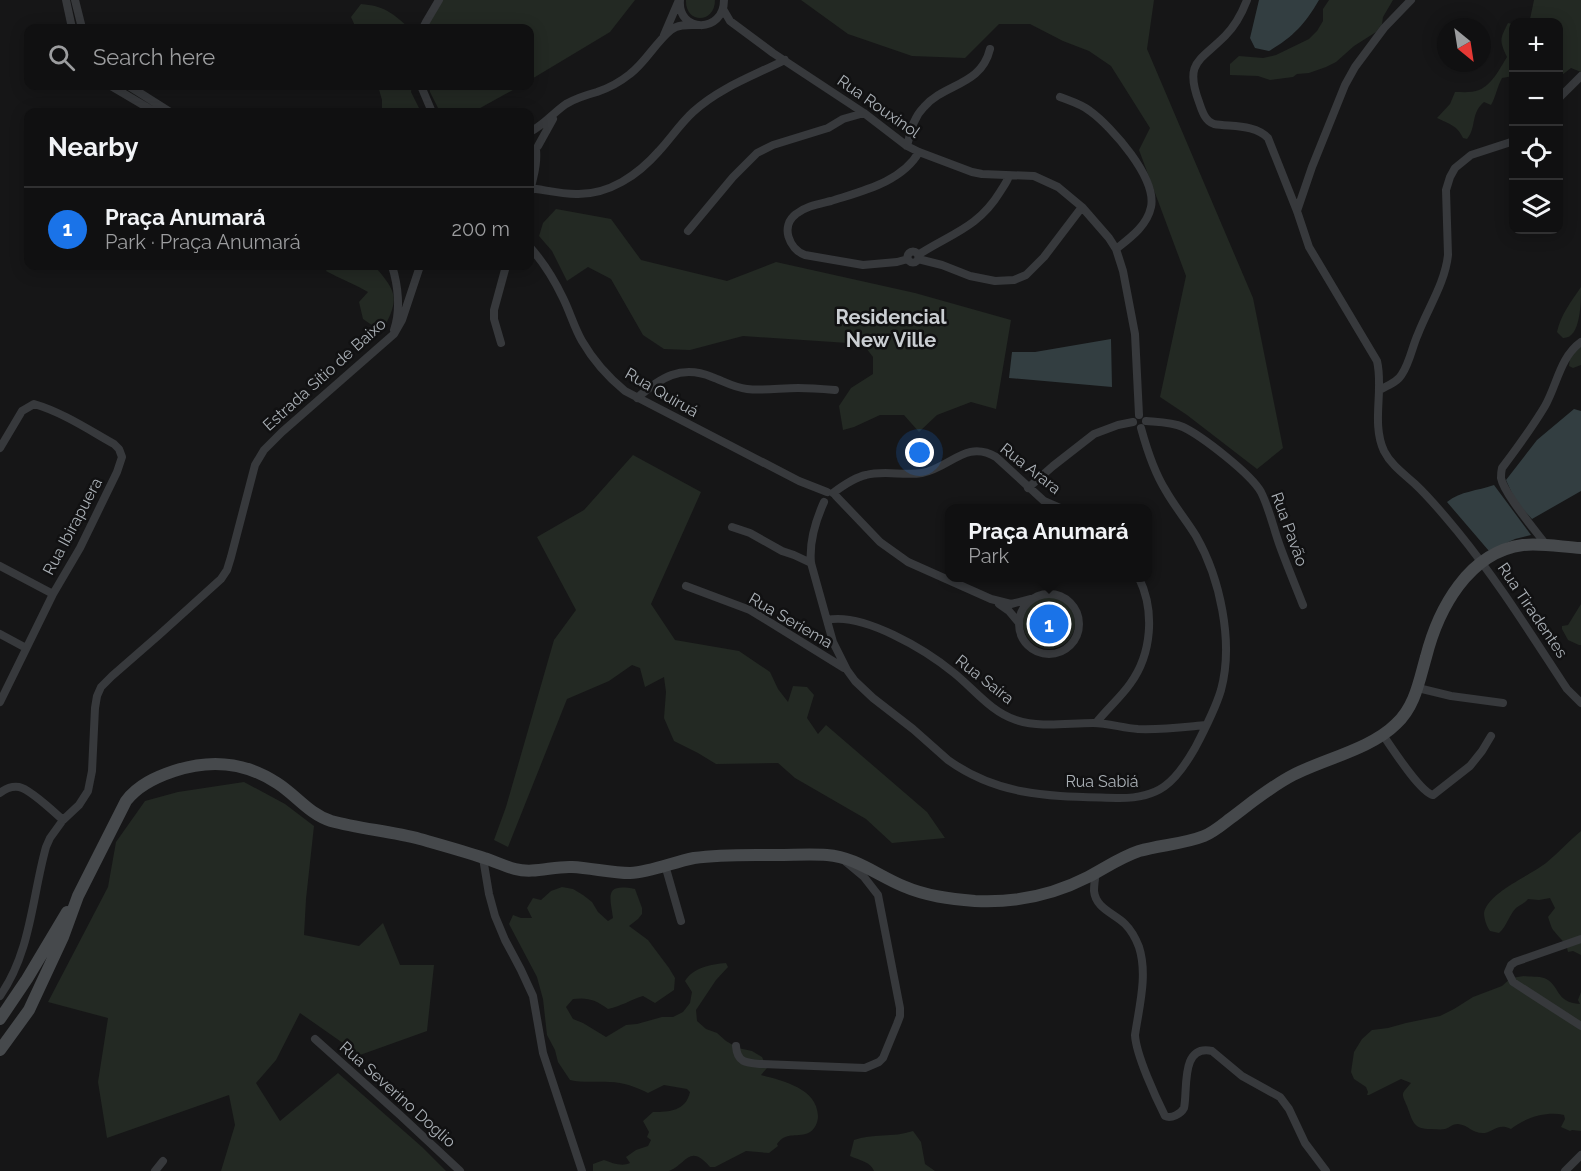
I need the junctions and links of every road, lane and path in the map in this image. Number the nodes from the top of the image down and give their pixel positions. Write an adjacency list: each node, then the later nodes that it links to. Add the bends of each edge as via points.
1 (66, 0): 10 (street)
2 (75, 0): 11 (street)
3 (439, 0): 12 (street)
4 (680, 0): 13 (street, via 681,12); 14 (street)
5 (1247, 0): 43 (street, Rua Tiradentes, via 1233,27 1195,64 1194,85 1209,122 1253,129 1265,135)
6 (1411, 0): 43 (street, via 1384,28 1345,85)
7 (723, 4): 8 (street); 9 (street, Rua Rouxinol)
8 (717, 19): 9 (street, Rua Rouxinol); 13 (street)
9 (730, 21): 16 (street, Rua Rouxinol)
10 (71, 24)
11 (81, 24)
12 (425, 24)
13 (698, 25): 14 (street, via 677,27)
14 (661, 40): 29 (street, via 643,63 621,80)
15 (990, 49): 34 (street, via 977,74 923,108 913,122)
16 (773, 53): 17 (street, Rua Rouxinol); 18 (street)
17 (785, 60): 18 (street); 25 (street, Rua Rouxinol)
18 (764, 70): 40 (street, via 722,91 693,112 648,163 610,188 574,194)
19 (1581, 76): 23 (street)
20 (118, 90): 26 (street)
21 (135, 90): 27 (street)
22 (423, 90): 28 (street)
23 (1563, 94)
24 (1060, 97): 45 (street, via 1087,108 1113,131 1149,189 1151,206 1145,221)
25 (849, 103): 30 (street, Rua Rouxinol); 31 (street)
26 (148, 108)
27 (164, 108)
28 (430, 108)
29 (558, 111): 32 (street); 35 (street)
30 (864, 113): 31 (street); 34 (street, Rua Rouxinol)
31 (843, 119): 44 (street, via 757,153)
32 (534, 129)
33 (1509, 143): 57 (street, via 1471,155 1450,177 1446,190 1448,255 1443,279 1403,373)
34 (907, 146): 36 (street, Rua Rouxinol)
35 (534, 150): 37 (street)
36 (919, 152): 38 (street, Rua Rouxinol, via 972,172); 47 (street, via 914,162 895,176 811,206 791,218 787,227 796,250 805,255 862,265)
37 (534, 171)
38 (996, 175): 39 (street, Rua Rouxinol); 41 (street)
39 (1009, 176): 41 (street); 42 (street, Rua Rouxinol, via 1034,177 1058,187)
40 (534, 181)
41 (1002, 189): 47 (street, via 976,221)
42 (1082, 207): 45 (street, Rua Rouxinol); 47 (street, via 1044,257 1026,275 1014,280 970,276)
43 (1297, 211): 57 (street, Rua Tiradentes, via 1316,261 1377,361)
44 (688, 231)
45 (1116, 249): 59 (street, Rua Rouxinol, via 1133,315)
46 (534, 252): 58 (street, Rua Quiruá, via 550,274 592,356 612,380)
47 (914, 256)
48 (394, 270): 51 (street)
49 (419, 270): 52 (street, Estrada Sítio de Baixo)
50 (505, 270): 55 (street, via 494,310)
51 (397, 283): 52 (street, via 405,290); 53 (street, via 397,317)
52 (413, 289): 53 (street, Estrada Sítio de Baixo)
53 (391, 338): 94 (street, Estrada Sítio de Baixo, via 264,450 255,465 231,557 221,579 101,687 94,708 88,791)
54 (1581, 342): 65 (street, via 1570,351 1546,405 1502,468 1504,487)
55 (501, 343)
56 (835, 390): 58 (street, via 749,390 689,371 663,378)
57 (1379, 390): 69 (street, Rua Tiradentes, via 1378,415 1384,452)
58 (637, 398): 62 (street, Rua Quiruá)
59 (1140, 421): 61 (street, Rua Pavão, via 1094,434); 79 (street, Rua Pavão, via 1183,427 1234,463 1256,484); 90 (street, Rua Sabiá, via 1154,467 1203,550 1219,595 1225,637 1224,673)
60 (0, 448): 76 (street, Rua Ibirapuera, via 22,411 34,404 114,444 122,457 81,548)
61 (1029, 488): 62 (street, Rua Arara, via 996,457 979,451 924,472 865,475); 63 (street, Rua Arara)
62 (830, 498): 67 (street, Rua Sabiá, via 818,516); 72 (street, Rua Quiruá, via 908,562)
63 (1051, 504)
64 (732, 526): 68 (street)
65 (1548, 546): 66 (main road); 69 (main road, via 1509,548)
66 (1581, 548)
67 (810, 552): 68 (street); 70 (street, Rua Sabiá)
68 (794, 555): 70 (street)
69 (1483, 562): 85 (main road, via 1455,589 1443,610); 88 (street, Rua Tiradentes, via 1567,689)
70 (811, 563): 80 (street, Rua Sabiá)
71 (0, 566): 76 (street)
72 (945, 578)
73 (953, 582): 77 (street, Rua Quiruá)
74 (1141, 582): 89 (street, via 1149,615 1143,659 1129,686)
75 (686, 586): 84 (street, Rua Seriema, via 750,610)
76 (53, 594): 83 (street, Rua Ibirapuera)
77 (992, 599): 78 (street, via 1011,604); 81 (street)
78 (1031, 599): 81 (street, via 1021,610); 81 (street, via 1051,593 1070,602 1076,610 1079,631 1067,648 1047,654 1028,646)
79 (1303, 605)
80 (827, 620): 84 (street, Rua Sabiá); 89 (street, Rua Saíra, via 852,621 905,640 1013,719 1049,724)
81 (1019, 623)
82 (0, 634): 83 (street)
83 (26, 648): 86 (street, Rua Ibirapuera)
84 (847, 670): 90 (street, Rua Sabiá, via 873,698 963,770 1018,791 1080,797 1143,797 1178,775)
85 (1418, 688): 87 (street); 91 (main road, via 1406,713)
86 (0, 702)
87 (1503, 703)
88 (1581, 703)
89 (1096, 723): 90 (street, Rua Saíra, via 1147,729)
90 (1206, 725)
91 (1383, 735): 92 (street, via 1416,781 1433,795 1477,759); 98 (main road, via 1273,786 1202,837 1141,850)
92 (1491, 736)
93 (0, 793): 94 (street, via 21,787)
94 (63, 820): 102 (street, Estrada Sítio de Baixo, via 46,847 23,951)
95 (838, 856): 97 (main road, via 716,856); 98 (main road, via 923,894 981,901 1038,896); 107 (street, via 872,887 880,903 900,1012 885,1053 879,1062 865,1068 784,1066 747,1063 741,1060)
96 (483, 858): 97 (main road, via 525,871 573,867 631,873); 99 (main road, via 416,838 328,820 261,774 228,765 201,764 160,775 132,793); 112 (street, via 495,916 533,996 543,1053)
97 (665, 865): 100 (street)
98 (1096, 872): 113 (street, via 1096,897 1108,913 1125,923 1139,946 1143,977 1136,1043 1165,1116 1183,1111 1187,1070 1192,1059 1201,1051 1212,1051 1242,1076 1280,1097 1305,1143)
99 (78, 896): 103 (main road); 106 (main road, via 29,1010)
100 (681, 921)
101 (1581, 939): 104 (street, via 1523,958 1511,965 1508,972 1513,982)
102 (0, 996)
103 (0, 1018)
104 (1581, 1026)
105 (315, 1039): 111 (street, Rua Severino Doglio)
106 (1, 1044)
107 (736, 1046)
108 (1581, 1155): 114 (street)
109 (163, 1161): 110 (street)
110 (155, 1171)
111 (460, 1171)
112 (582, 1171)
113 (1326, 1171)
114 (1565, 1171)

